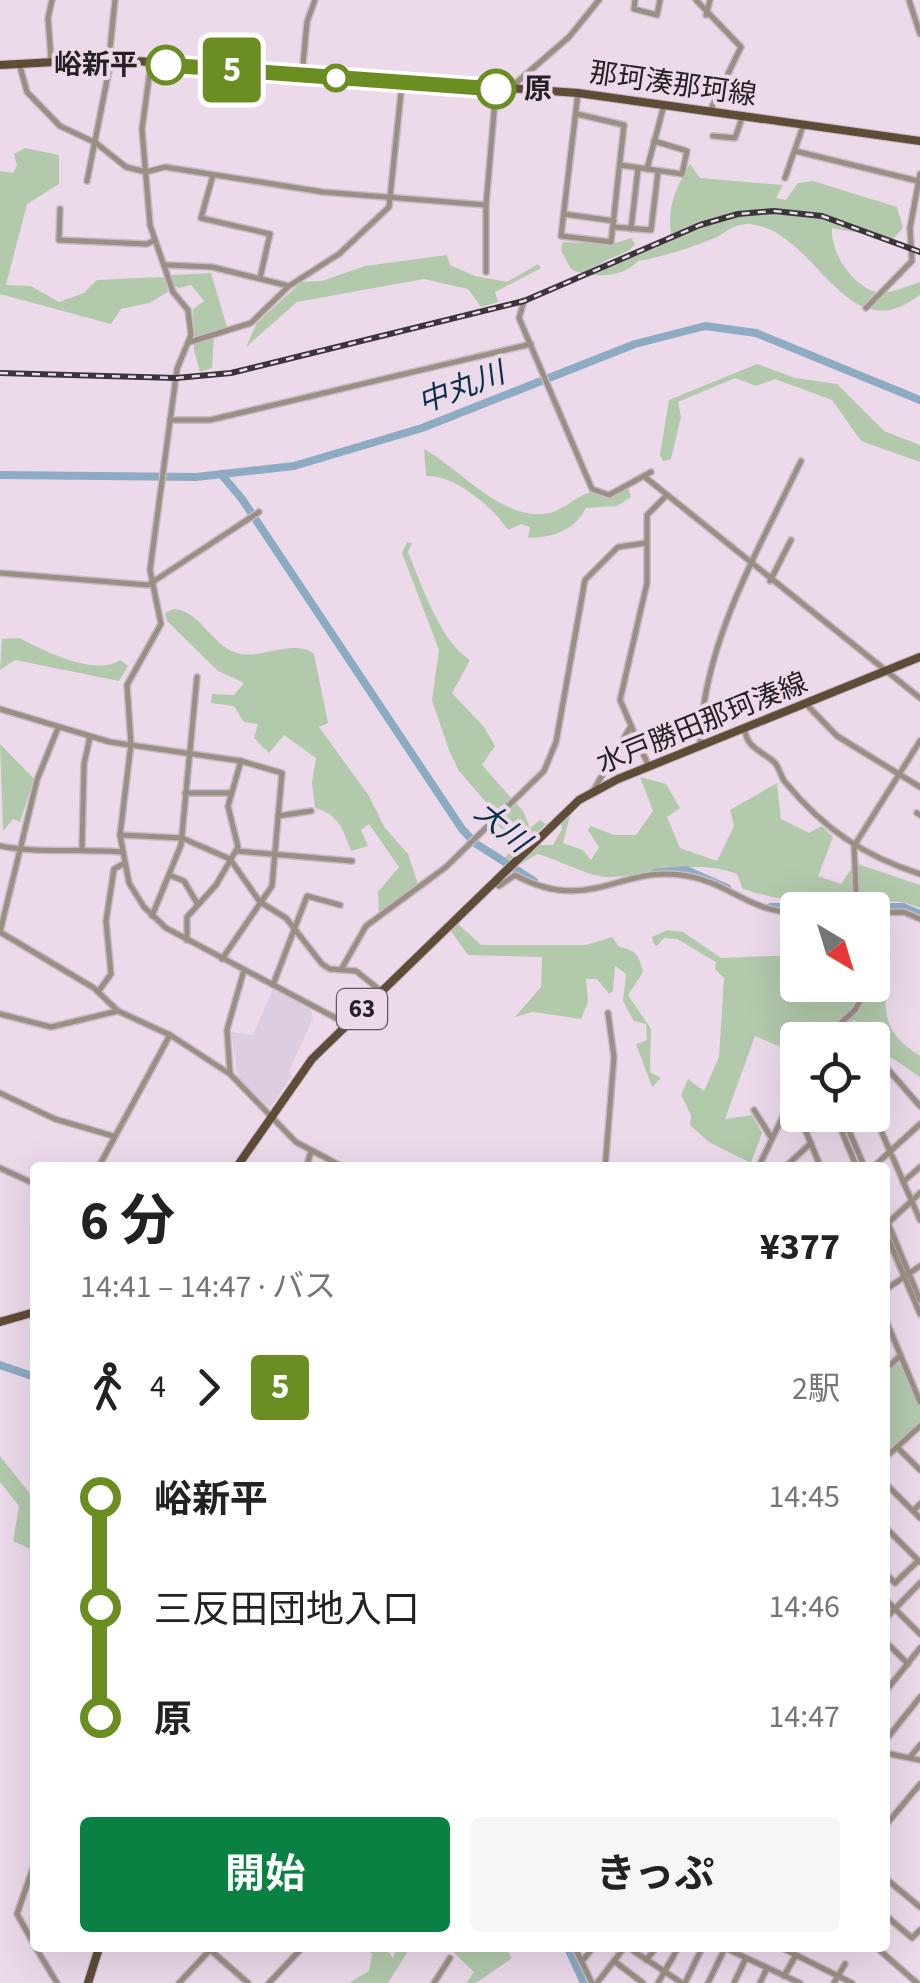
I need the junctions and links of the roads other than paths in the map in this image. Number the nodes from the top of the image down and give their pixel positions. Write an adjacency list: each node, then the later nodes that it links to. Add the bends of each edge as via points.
1 (52, 0): 12 (street)
2 (115, 0): 13 (street)
3 (316, 0): 17 (street)
4 (599, 0): 20 (street)
5 (635, 0): 6 (street, via 634,9 657,15)
6 (660, 0)
7 (696, 0): 10 (street)
8 (710, 0): 10 (street)
9 (909, 0): 11 (street)
10 (706, 15): 24 (street, via 741,47)
11 (920, 34)
12 (50, 60): 13 (main road, 那珂湊那珂線); 14 (main road, 那珂湊那珂線)
13 (110, 60): 15 (main road, 那珂湊那珂線); 30 (street)
14 (18, 63): 16 (main road, 那珂湊那珂線); 30 (street, via 40,108)
15 (150, 63): 17 (main road, 那珂湊那珂線); 35 (street, via 142,108)
16 (0, 65)
17 (302, 76): 18 (main road, 那珂湊那珂線)
18 (402, 83): 19 (main road, 那珂湊那珂線); 42 (street)
19 (496, 89): 20 (main road, 那珂湊那珂線); 43 (street)
20 (515, 90): 21 (main road, 那珂湊那珂線)
21 (578, 93): 22 (main road, 那珂湊那珂線); 23 (street)
22 (664, 104): 24 (main road, 那珂湊那珂線); 28 (street)
23 (576, 114): 32 (street, via 624,125); 45 (street)
24 (709, 114): 25 (main road, 那珂湊那珂線)
25 (742, 118): 26 (main road, 那珂湊那珂線); 27 (street, via 735,138)
26 (803, 126): 29 (main road, 那珂湊那珂線); 31 (street)
27 (713, 136)
28 (654, 141): 34 (street); 36 (street, via 687,151 682,174)
29 (920, 141)
30 (96, 143): 35 (street, via 126,167); 40 (street)
31 (794, 151): 39 (street); 41 (street)
32 (620, 166): 33 (street); 46 (street)
33 (638, 169): 34 (street); 47 (street)
34 (646, 171): 36 (street)
35 (146, 172): 38 (street, via 165,166); 48 (street)
36 (658, 172): 47 (street, via 651,230)
37 (920, 174): 41 (street)
38 (213, 175): 42 (street); 51 (street, via 201,218 270,234)
39 (785, 178)
40 (86, 181)
41 (919, 181): 54 (street, via 912,260)
42 (392, 198): 43 (street); 52 (street, via 338,254)
43 (486, 205): 50 (street)
44 (60, 209): 48 (street, via 59,240)
45 (564, 214): 46 (street); 46 (street, via 561,236 611,242)
46 (614, 224): 47 (street)
47 (631, 229)
48 (154, 240): 49 (street)
49 (167, 265): 51 (street); 55 (street, via 173,292 188,310)
50 (486, 272)
51 (260, 278): 52 (street)
52 (288, 286): 55 (street, via 251,323)
53 (524, 300): 56 (street, via 518,314)
54 (866, 308)
55 (190, 342): 57 (street, via 177,369)
56 (531, 344): 57 (street, via 210,420); 60 (street, via 592,489 605,496)
57 (170, 420): 68 (street)
58 (800, 460): 65 (street)
59 (651, 472): 60 (street)
60 (645, 477): 61 (street)
61 (665, 497): 64 (street, via 647,515); 65 (street)
62 (259, 512): 68 (street)
63 (791, 540): 67 (street)
64 (646, 543): 75 (street, via 647,583 620,700); 92 (street, via 618,546 584,580 550,762)
65 (750, 566): 67 (street); 81 (street, via 702,696)
66 (0, 573): 68 (street)
67 (770, 581): 70 (street)
68 (151, 584): 80 (street, via 160,628 126,691)
69 (920, 657): 70 (main road, 水戸勝田那珂湊線 / 63)
70 (885, 669): 72 (street); 73 (main road, 水戸勝田那珂湊線 / 63)
71 (197, 677): 82 (street)
72 (920, 698)
73 (807, 705): 77 (main road, 水戸勝田那珂湊線 / 63); 85 (street, via 838,736)
74 (0, 710): 76 (street)
75 (631, 726): 84 (street); 87 (street)
76 (58, 728): 78 (street); 99 (street)
77 (745, 730): 81 (main road, 水戸勝田那珂湊線 / 63); 97 (street, via 748,743 776,764 828,829)
78 (90, 737): 80 (street); 98 (street)
79 (920, 741): 85 (street)
80 (132, 744): 82 (street); 93 (street)
81 (700, 748): 84 (main road, 水戸勝田那珂湊線 / 63)
82 (192, 753): 83 (street); 88 (street)
83 (242, 762): 89 (street); 91 (street, via 282,774)
84 (649, 767): 87 (main road, 水戸勝田那珂湊線 / 63)
85 (900, 775): 86 (street); 97 (street)
86 (920, 787)
87 (594, 790): 95 (main road, 水戸勝田那珂湊線 / 63)
88 (185, 793): 89 (street); 94 (street)
89 (230, 793): 100 (street)
90 (311, 811): 91 (street)
91 (278, 816): 102 (street)
92 (497, 818): 95 (street); 121 (street, via 426,884 366,926)
93 (120, 835): 94 (street); 101 (street)
94 (182, 838): 103 (street); 107 (street)
95 (532, 844): 108 (main road, 水戸勝田那珂湊線 / 63)
96 (0, 846): 99 (street)
97 (854, 846): 106 (street); 109 (street)
98 (82, 848): 99 (street); 101 (street)
99 (20, 850): 117 (street)
100 (236, 851): 102 (street); 103 (street)
101 (120, 852): 105 (street)
102 (275, 854): 104 (street); 110 (street, via 272,886)
103 (230, 859): 110 (street); 111 (street)
104 (352, 861)
105 (123, 864): 115 (street); 125 (street, via 114,869 106,921 111,974)
106 (919, 872)
107 (169, 875): 111 (street, via 184,881); 115 (street)
108 (494, 881): 113 (street, via 499,886 515,875 575,894 679,874); 124 (main road, 水戸勝田那珂湊線 / 63)
109 (856, 892)
110 (260, 902): 118 (street, via 282,914); 120 (street)
111 (197, 903): 119 (street, via 187,917)
112 (340, 905): 118 (street, via 307,896)
113 (780, 910)
114 (890, 912): 116 (street)
115 (152, 916): 119 (street)
116 (920, 919)
117 (0, 932): 125 (street)
118 (296, 934): 121 (street, via 326,967); 123 (street)
119 (187, 940): 120 (street)
120 (222, 959): 122 (street)
121 (342, 968): 124 (street)
122 (244, 970): 123 (street); 134 (street, via 227,1030)
123 (273, 985): 131 (street)
124 (381, 991): 131 (main road, 水戸勝田那珂湊線 / 63)
125 (98, 992): 127 (street)
126 (861, 1002): 130 (street)
127 (118, 1011): 129 (street, via 50,1028); 132 (street)
128 (608, 1013): 154 (street, via 614,1057)
129 (0, 1014)
130 (842, 1022)
131 (347, 1024): 138 (main road, 水戸勝田那珂湊線 / 63)
132 (170, 1035): 134 (street); 145 (street)
133 (890, 1073): 136 (street)
134 (230, 1074): 138 (street)
135 (0, 1094): 145 (street)
136 (920, 1106)
137 (754, 1110): 146 (street)
138 (271, 1115): 149 (street); 151 (main road, 水戸勝田那珂湊線 / 63)
139 (780, 1119): 146 (street)
140 (920, 1124): 148 (street)
141 (806, 1132): 147 (street)
142 (844, 1132): 158 (street)
143 (848, 1132): 159 (street)
144 (882, 1132): 148 (street)
145 (113, 1136): 150 (street)
146 (771, 1137): 155 (street)
147 (811, 1143): 156 (street); 157 (street)
148 (890, 1151): 160 (street); 164 (street)
149 (311, 1152): 152 (street); 153 (street)
150 (101, 1162)
151 (240, 1162)
152 (308, 1162)
153 (332, 1162)
154 (605, 1162)
155 (761, 1162)
156 (790, 1162)
157 (819, 1162)
158 (855, 1162)
159 (865, 1162)
160 (876, 1162)
161 (920, 1167): 164 (street)
162 (0, 1168): 163 (street)
163 (30, 1182)
164 (903, 1182): 166 (street)
165 (920, 1193): 166 (street)
166 (911, 1201): 167 (street); 168 (street)
167 (920, 1218)
168 (890, 1219)
169 (890, 1233): 171 (street)
170 (920, 1266): 171 (street)
171 (905, 1272): 172 (street); 173 (street); 175 (street)
172 (890, 1286)
173 (920, 1300)
174 (30, 1313): 176 (main road)
175 (920, 1314)
176 (0, 1322)
177 (890, 1335): 178 (street)
178 (900, 1356): 179 (street); 180 (street)
179 (890, 1365)
180 (920, 1402)
181 (920, 1426): 182 (street)
182 (897, 1447): 183 (street); 184 (street)
183 (890, 1453)
184 (920, 1470)
185 (890, 1488): 187 (street)
186 (920, 1504): 187 (street)
187 (913, 1511): 188 (street)
188 (920, 1518)
189 (890, 1533): 190 (street)
190 (919, 1560): 191 (street, via 895,1583)
191 (890, 1578)
192 (920, 1584): 194 (street)
193 (890, 1604): 194 (street)
194 (895, 1609): 195 (street); 196 (street)
195 (890, 1614)
196 (920, 1634)
197 (890, 1646): 199 (street)
198 (920, 1648): 199 (street)
199 (908, 1664): 200 (street)
200 (890, 1686)
201 (920, 1697): 202 (street)
202 (890, 1743)
203 (920, 1745): 205 (street)
204 (890, 1750): 205 (street)
205 (910, 1757): 206 (street)
206 (920, 1760)
207 (920, 1784): 208 (street)
208 (890, 1820)
209 (30, 1876): 216 (street, via 17,1914)
210 (890, 1882): 212 (street)
211 (920, 1890): 212 (street)
212 (912, 1900): 213 (street)
213 (920, 1908)
214 (890, 1919): 215 (street, via 912,1938)
215 (920, 1930)
216 (30, 1938)
217 (38, 1952): 245 (street)
218 (97, 1952): 246 (main road)
219 (207, 1952): 247 (street)
220 (214, 1952): 248 (street)
221 (298, 1952): 249 (street)
222 (578, 1952): 236 (street)
223 (589, 1952): 236 (street)
224 (623, 1952): 238 (street)
225 (633, 1952): 237 (street)
226 (653, 1952): 237 (street)
227 (676, 1952): 241 (street)
228 (700, 1952): 255 (street)
229 (727, 1952): 256 (street)
230 (736, 1952): 235 (street)
231 (791, 1952): 233 (street)
232 (882, 1952): 262 (street)
233 (796, 1954): 242 (street); 244 (street)
234 (450, 1958): 250 (street)
235 (746, 1958): 240 (street); 257 (street)
236 (583, 1960): 251 (street)
237 (646, 1960): 241 (street)
238 (614, 1962): 243 (street); 251 (street)
239 (845, 1964): 242 (street)
240 (767, 1968): 244 (street); 258 (street)
241 (665, 1973): 254 (street); 255 (street)
242 (839, 1975): 260 (street); 261 (street)
243 (633, 1976): 252 (street); 253 (street)
244 (785, 1979): 259 (street)
245 (57, 1983)
246 (88, 1983)
247 (180, 1983)
248 (248, 1983)
249 (269, 1983)
250 (434, 1983)
251 (594, 1983)
252 (628, 1983)
253 (643, 1983)
254 (658, 1983)
255 (683, 1983)
256 (708, 1983)
257 (734, 1983)
258 (760, 1983)
259 (800, 1983)
260 (834, 1983)
261 (852, 1983)
262 (918, 1983)

